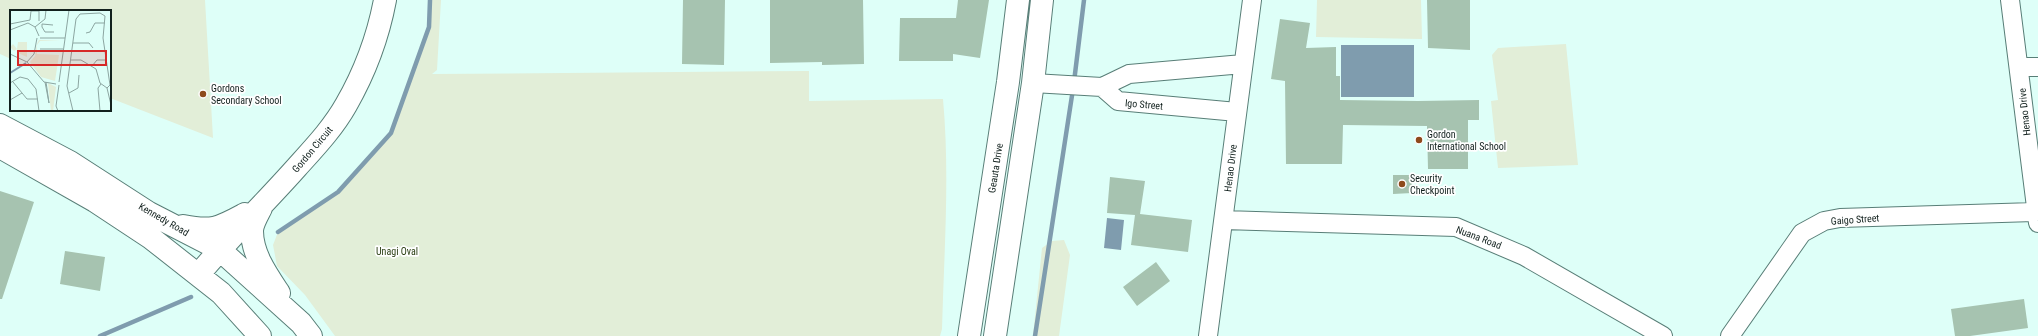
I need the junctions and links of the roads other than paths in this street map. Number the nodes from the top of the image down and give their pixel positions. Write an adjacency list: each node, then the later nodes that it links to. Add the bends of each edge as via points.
1 (385, 0): 15 (main road, Gordon Circuit, via 364,70 346,106 325,136)
2 (1018, 0): 23 (main road, Geauta Drive)
3 (1042, 0): 9 (main road)
4 (1252, 0): 6 (street, Henao Drive)
5 (2010, 0): 7 (street, Henao Drive)
6 (1243, 64): 10 (street, via 1129,74); 12 (street, Henao Drive)
7 (2019, 67): 8 (street); 11 (street, Henao Drive)
8 (2038, 67)
9 (1040, 84): 10 (street); 24 (main road)
10 (1102, 87): 12 (street, Igo Street, via 1118,101)
11 (2031, 108): 17 (street, Henao Drive)
12 (1237, 112): 18 (street, Henao Drive)
13 (0, 125): 16 (main road, Kennedy Road, via 79,167)
14 (0, 147): 20 (main road, via 95,201 152,238)
15 (262, 205): 16 (main road, via 218,228 202,230 174,225); 19 (main road, Gordon Circuit); 21 (main road, via 252,230 263,269)
16 (149, 213): 19 (main road, Kennedy Road)
17 (2037, 218): 27 (street, Gaigo Street, via 1840,218 1824,221 1802,233)
18 (1224, 220): 25 (street, Henao Drive); 26 (street, Nuana Road, via 1456,228 1524,256)
19 (219, 250): 20 (main road, Gordon Circuit); 21 (main road, Kennedy Road)
20 (199, 274): 22 (main road, via 221,293)
21 (306, 330)
22 (260, 336)
23 (969, 336)
24 (995, 336)
25 (1208, 336)
26 (1663, 336)
27 (1730, 336)

